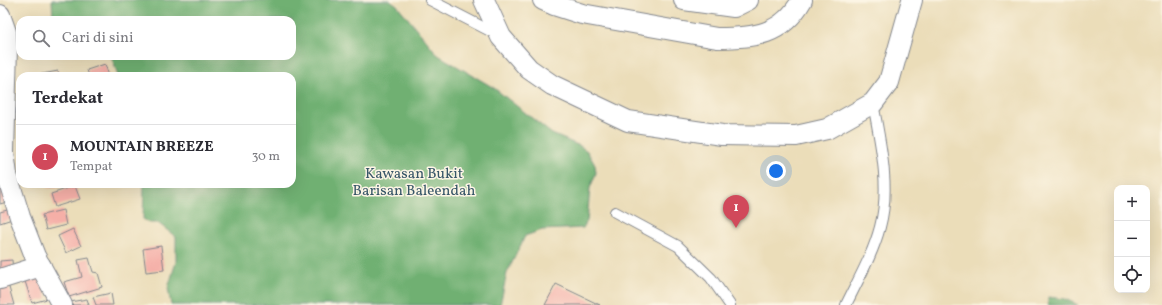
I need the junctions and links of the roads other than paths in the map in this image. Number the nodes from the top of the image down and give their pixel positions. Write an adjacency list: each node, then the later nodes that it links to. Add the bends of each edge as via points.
1 (430, 0): 9 (lane)
2 (484, 0): 9 (street)
3 (543, 0): 6 (street, via 582,14 717,38 738,38 764,34 779,27 791,17)
4 (684, 0): 5 (street, via 734,7)
5 (748, 0)
6 (802, 0)
7 (912, 0): 10 (street, via 889,82)
8 (1, 19): 11 (street, via 6,32 7,48)
9 (501, 37): 10 (street, via 529,69 552,85 628,122 722,135 796,136 828,129)
10 (872, 103): 17 (lane, via 884,174 880,226 872,250)
11 (3, 175): 13 (street)
12 (615, 212): 16 (lane, via 678,246 711,278)
13 (41, 266): 14 (street); 15 (street)
14 (0, 279)
15 (62, 305)
16 (730, 305)
17 (846, 305)

